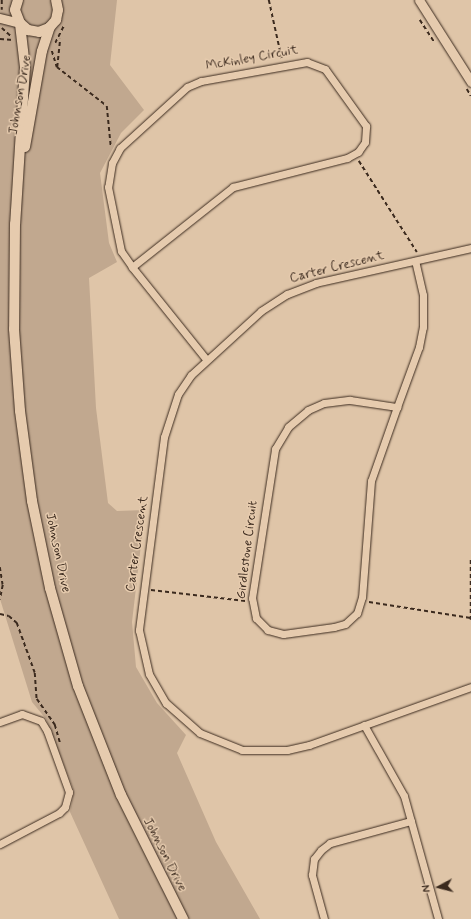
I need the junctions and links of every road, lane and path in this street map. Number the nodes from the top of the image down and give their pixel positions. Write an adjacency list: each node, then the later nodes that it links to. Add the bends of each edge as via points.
1 (18, 0): 6 (main road, Johnson Drive, via 15,10)
2 (56, 0): 8 (main road, Johnson Drive, via 58,15)
3 (269, 0): 12 (path)
4 (418, 0): 14 (street)
5 (0, 18): 6 (street)
6 (20, 24): 8 (main road, via 34,31); 17 (main road, Johnson Drive, via 25,67)
7 (0, 27): 10 (path, via 8,31)
8 (50, 27): 17 (main road, Johnson Drive, via 42,51)
9 (60, 37): 13 (path)
10 (14, 40)
11 (51, 46): 13 (path)
12 (281, 54)
13 (57, 66): 15 (path, via 107,106 111,148)
14 (471, 82)
15 (115, 155): 20 (street, McKinley Circuit, via 109,171 108,187 116,238); 20 (street, McKinley Circuit, via 187,86 201,81 307,62 325,69 366,126 365,142 355,155 233,187)
16 (359, 162): 19 (path)
17 (19, 169): 37 (main road, Johnson Drive, via 15,224 14,329 20,411 32,501 50,588 78,686 101,748 151,860)
18 (471, 248): 19 (street, Carter Crescent)
19 (418, 260): 21 (street, Carter Crescent, via 316,283 287,294 260,311); 22 (street, Girdlestone Circuit, via 423,327 419,347)
20 (132, 267): 21 (street, McKinley Circuit)
21 (206, 359): 25 (street, Carter Crescent, via 182,388 170,415)
22 (397, 407): 27 (street, Girdlestone Circuit, via 371,481); 28 (street, Girdlestone Circuit, via 350,400 333,401 308,410 288,427 279,441 271,466)
23 (471, 560): 30 (path)
24 (0, 567): 26 (path, via 3,592)
25 (144, 589): 28 (path); 33 (street, Carter Crescent, via 139,630 149,674 166,703 200,733 220,743 265,752 302,747)
26 (0, 600)
27 (361, 600): 28 (street, Girdlestone Circuit, via 357,613 345,624 283,634 263,626 256,618); 30 (path)
28 (252, 602)
29 (0, 614): 34 (path, via 9,616 17,623 35,673 37,699 55,725 60,739 59,745)
30 (471, 619)
31 (471, 687): 33 (street, Carter Crescent)
32 (0, 722): 34 (street, via 18,715 30,715 40,721)
33 (364, 726): 35 (street, via 397,779)
34 (54, 747): 36 (street, via 69,792 65,807 59,813)
35 (411, 821): 38 (street, via 330,844 321,850 314,859 312,875); 39 (street)
36 (0, 844)
37 (183, 919)
38 (324, 919)
39 (438, 919)

